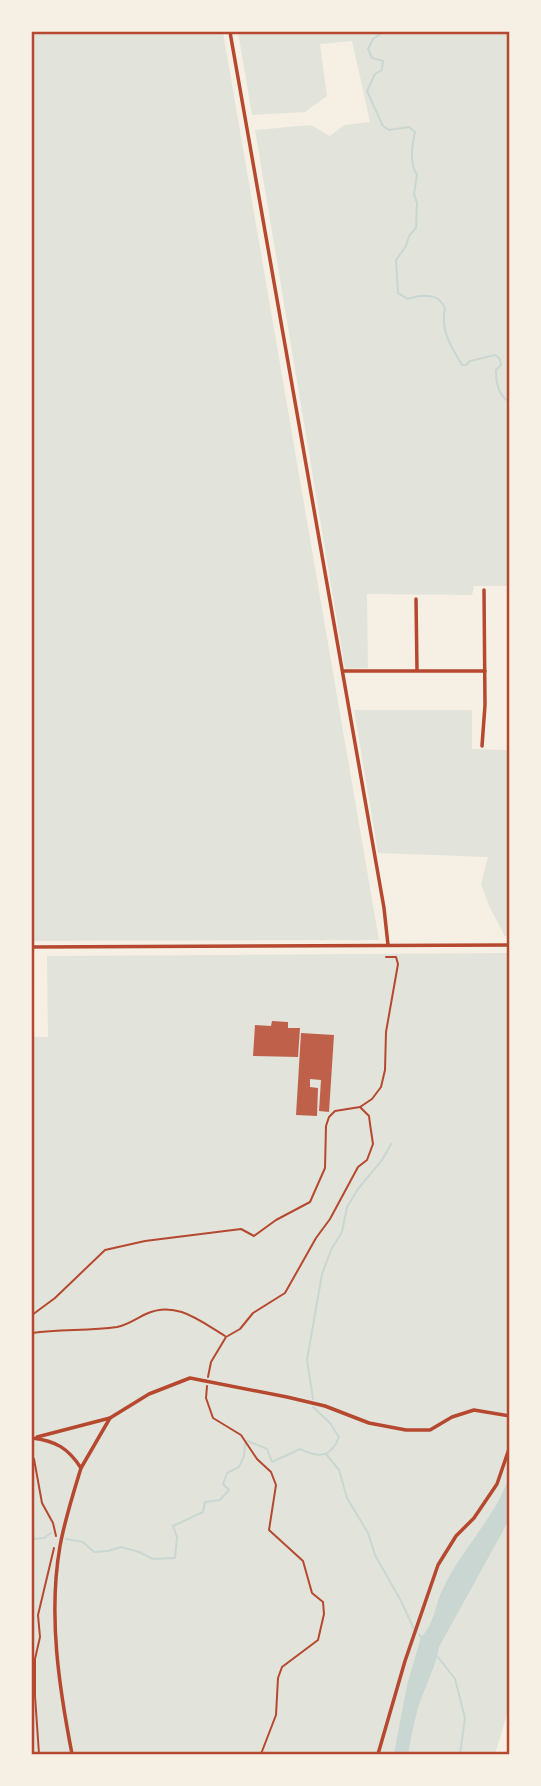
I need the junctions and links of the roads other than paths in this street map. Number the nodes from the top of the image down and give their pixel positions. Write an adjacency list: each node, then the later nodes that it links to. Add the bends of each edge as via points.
1 (230, 32): 5 (street)
2 (484, 590): 6 (street)
3 (416, 599): 4 (street)
4 (417, 670): 5 (street); 6 (street)
5 (344, 671): 8 (street)
6 (485, 671): 7 (street)
7 (482, 746)
8 (388, 945): 9 (street); 10 (street)
9 (509, 945)
10 (32, 947)
11 (509, 1416): 12 (street, via 474,1410 430,1430 406,1430 369,1423 325,1406 190,1378 149,1394)
12 (110, 1419): 13 (street); 15 (street)
13 (32, 1438): 15 (street, via 51,1440)
14 (509, 1446): 17 (street, via 497,1484 438,1566)
15 (81, 1468): 16 (street, via 60,1549 56,1615 56,1649)
16 (72, 1755)
17 (378, 1755)

